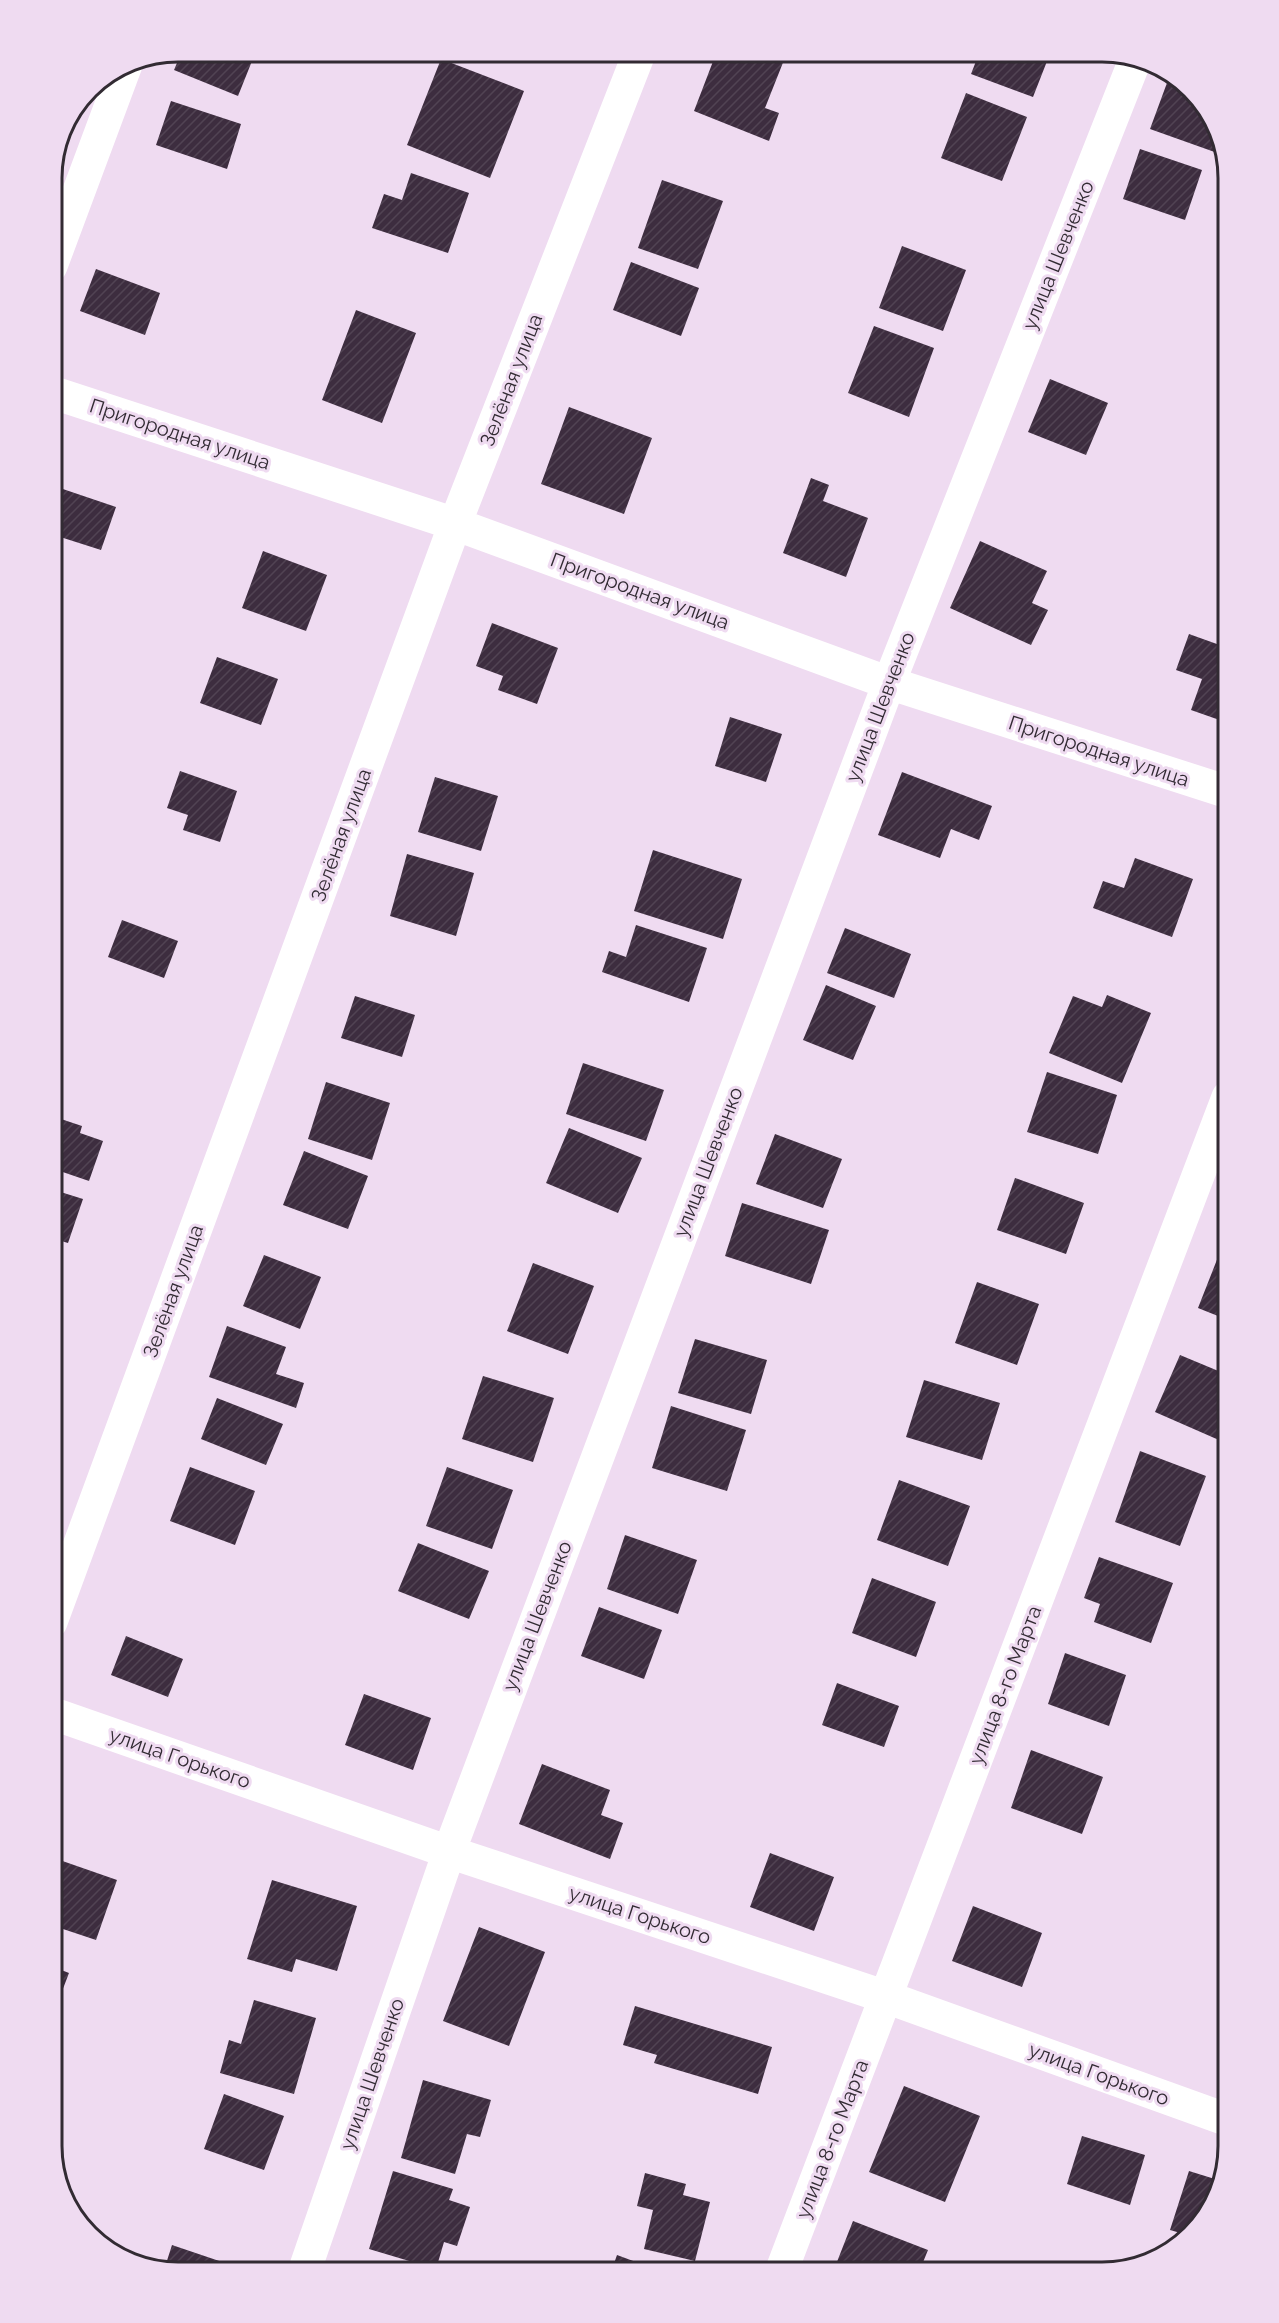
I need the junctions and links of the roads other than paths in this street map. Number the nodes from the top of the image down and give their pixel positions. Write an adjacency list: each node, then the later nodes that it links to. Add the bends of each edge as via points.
1 (635, 62): 6 (street, Зелёная улица)
2 (1133, 66): 7 (street, улица Шевченко)
3 (123, 75): 4 (street)
4 (62, 237)
5 (62, 396): 6 (street, Пригородная улица)
6 (455, 524): 7 (street, Пригородная улица); 10 (street, Зелёная улица)
7 (889, 683): 8 (street, Пригородная улица); 12 (street, улица Шевченко)
8 (1217, 788)
9 (1217, 1126): 13 (street, улица 8-го Марта)
10 (62, 1592)
11 (62, 1717): 12 (street, улица Горького)
12 (449, 1851): 13 (street, улица Горького); 15 (street, улица Шевченко)
13 (886, 1997): 14 (street, улица Горького); 16 (street, улица 8-го Марта)
14 (1217, 2116)
15 (308, 2261)
16 (785, 2262)

